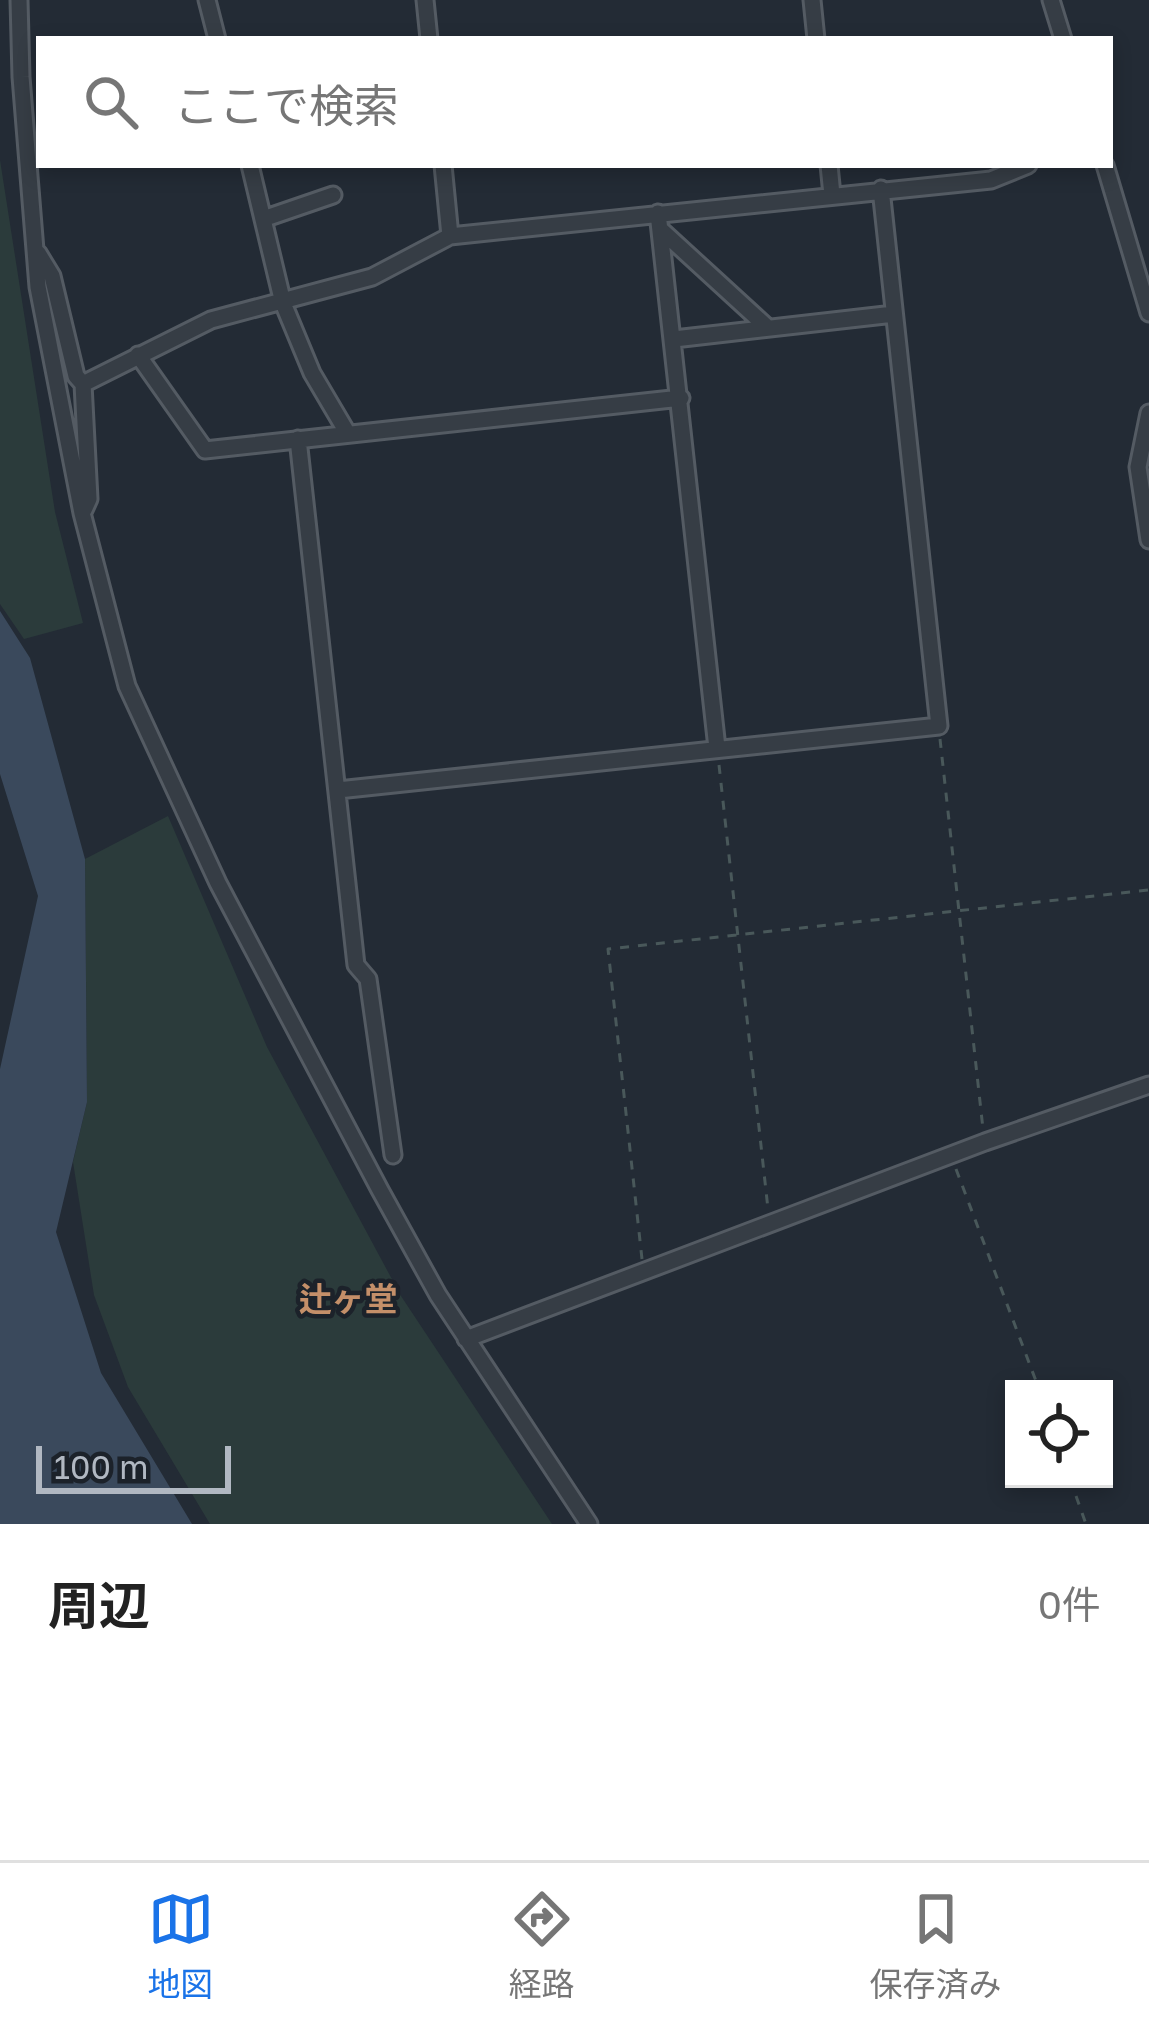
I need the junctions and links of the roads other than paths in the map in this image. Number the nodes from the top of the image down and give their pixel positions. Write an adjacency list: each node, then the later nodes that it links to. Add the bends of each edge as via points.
1 (20, 0): 21 (street)
2 (207, 0): 6 (street)
3 (425, 0): 7 (street)
4 (812, 0): 8 (street)
5 (1051, 0): 9 (street)
6 (217, 36)
7 (429, 36)
8 (816, 36)
9 (1062, 36)
10 (251, 168): 18 (street)
11 (442, 168): 20 (street)
12 (829, 168): 17 (street)
13 (1021, 168): 15 (street, via 991,180)
14 (1106, 168): 23 (street)
15 (880, 189): 17 (street); 24 (street)
16 (333, 195): 18 (street)
17 (832, 195): 19 (street)
18 (263, 219): 22 (street)
19 (659, 221): 20 (street); 25 (street); 26 (street)
20 (450, 236): 22 (street, via 372,277)
21 (36, 250): 28 (street, via 52,276); 33 (street)
22 (283, 303): 27 (street, via 211,320); 31 (street)
23 (1148, 304)
24 (894, 314): 25 (street); 35 (street, via 939,726)
25 (768, 328): 26 (street)
26 (674, 339): 29 (street)
27 (138, 355): 28 (street); 32 (street, via 205,450)
28 (83, 384): 33 (street, via 89,500)
29 (681, 398): 31 (street); 35 (street)
30 (1149, 413): 34 (street, via 1138,466)
31 (348, 434): 32 (street)
32 (298, 439): 36 (street)
33 (82, 513): 39 (street, via 127,686 152,745 318,1074)
34 (1149, 541)
35 (717, 748): 36 (street)
36 (338, 790): 38 (street, via 356,964 368,979)
37 (1149, 1085): 39 (street)
38 (393, 1155)
39 (466, 1339): 40 (street)
40 (589, 1524)

